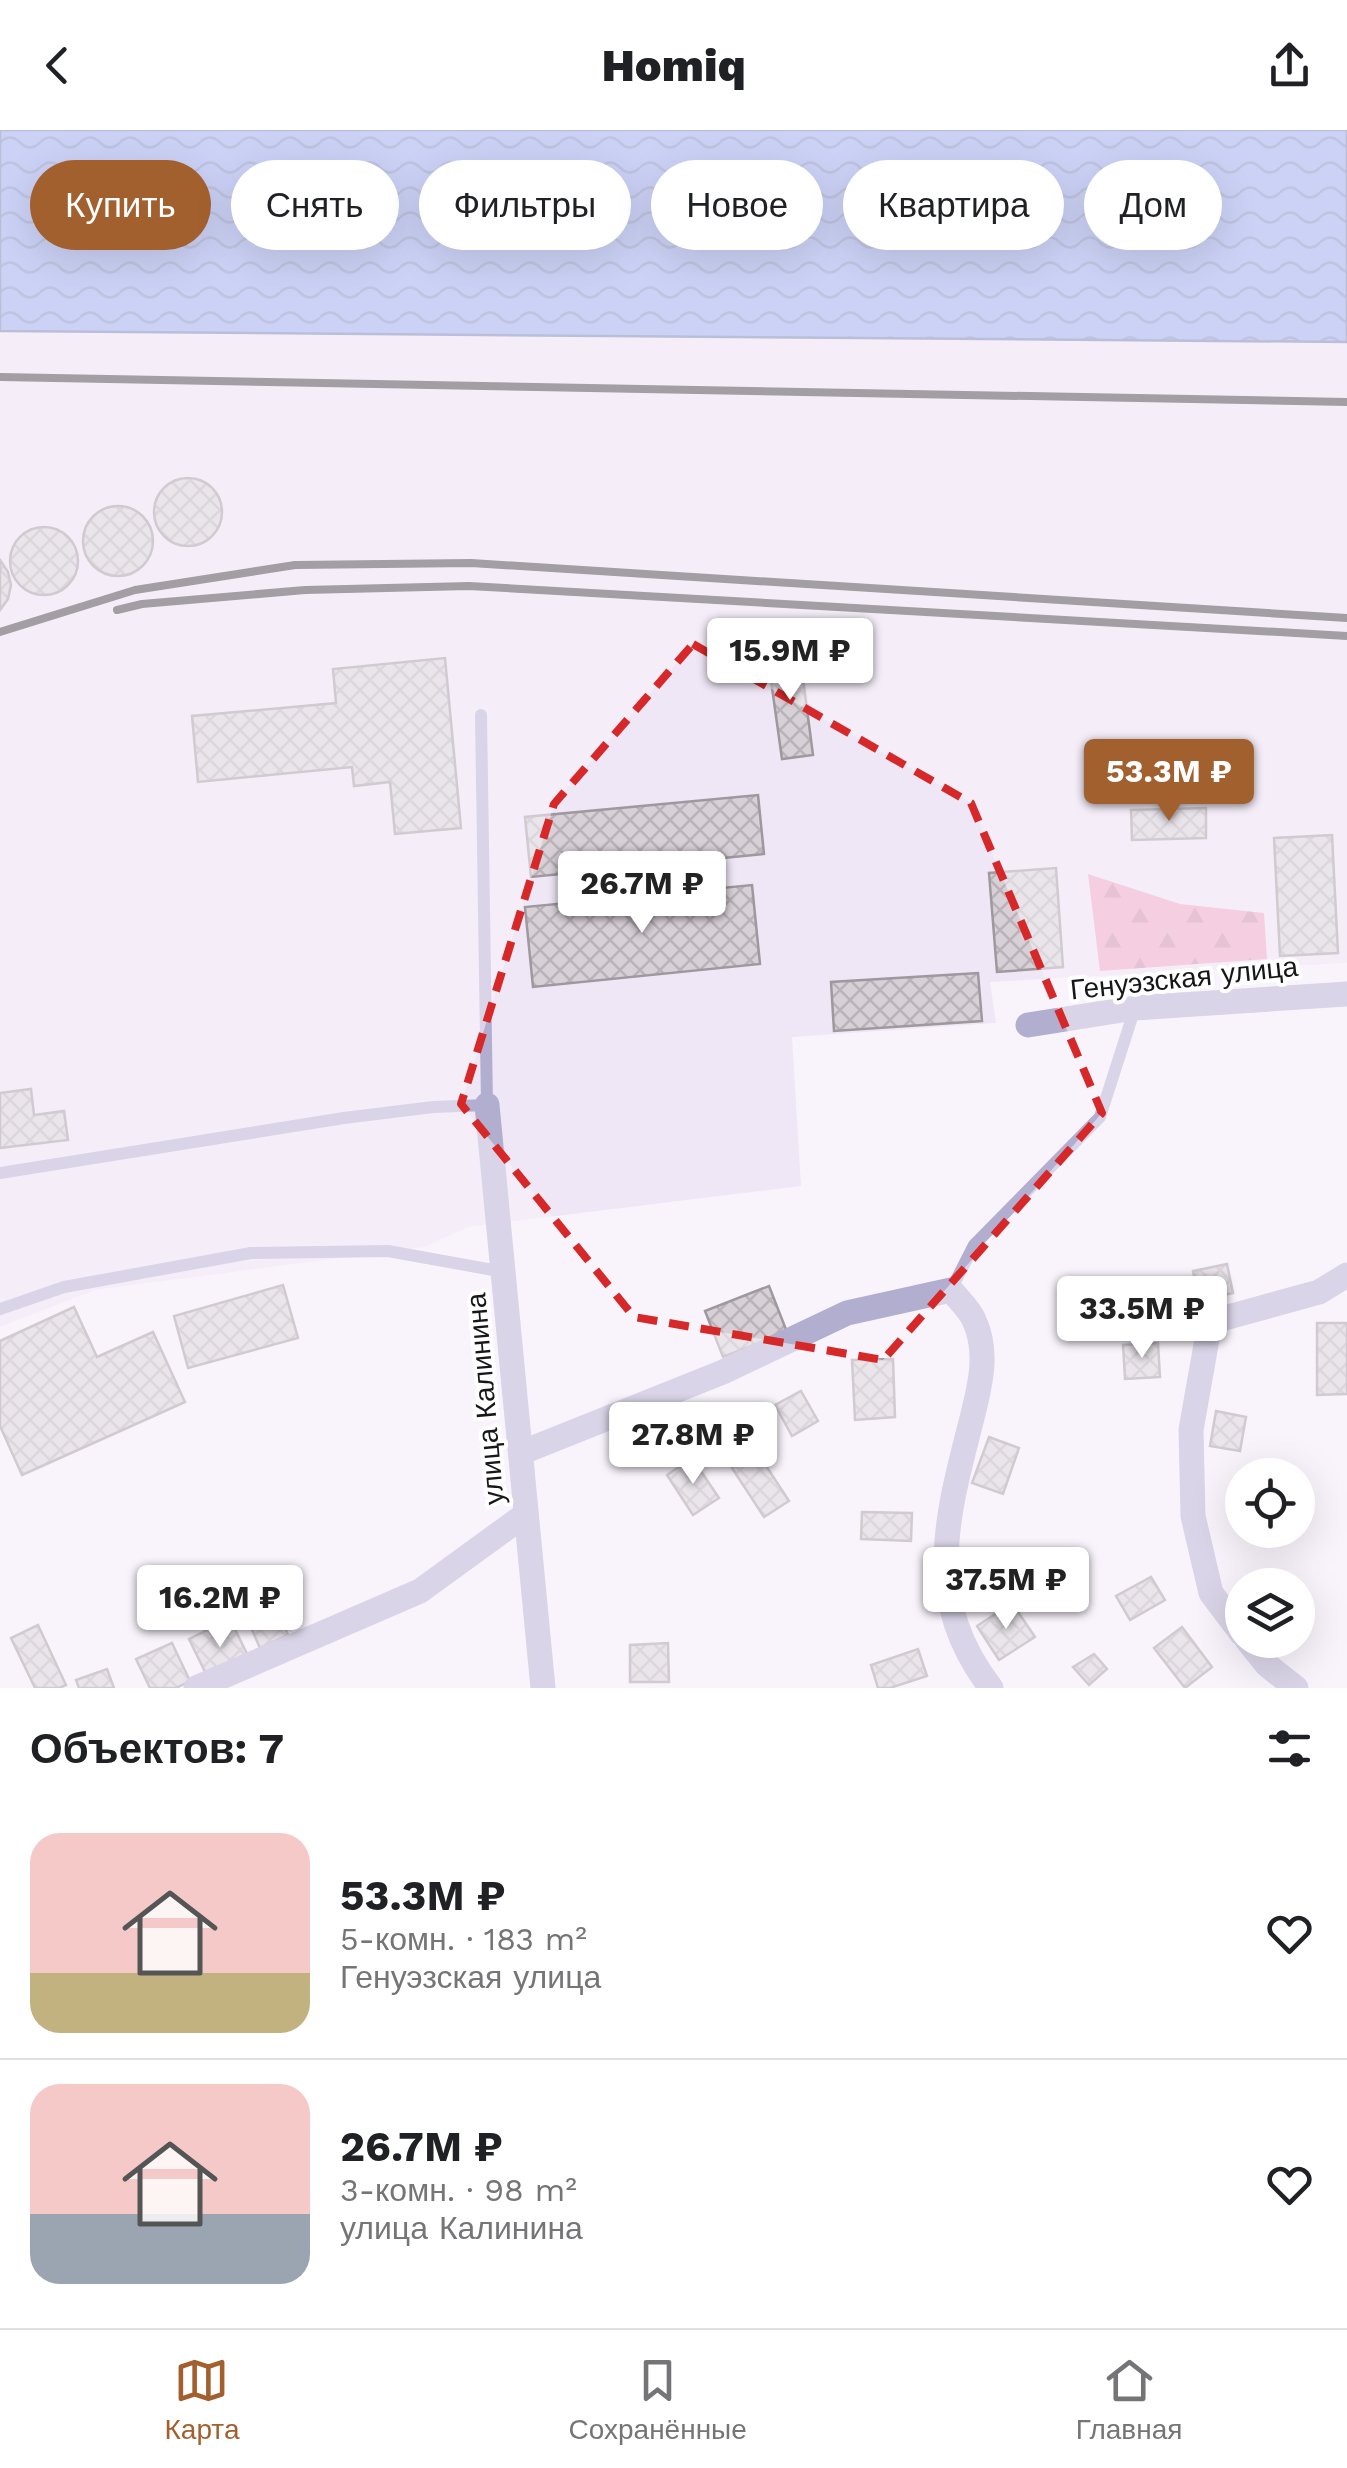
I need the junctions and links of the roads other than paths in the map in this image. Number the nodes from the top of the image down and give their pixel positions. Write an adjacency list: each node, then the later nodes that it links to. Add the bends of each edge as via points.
1 (481, 715): 5 (lane)
2 (1347, 994): 3 (street, Генуэзская улица)
3 (1135, 1008): 4 (street, Генуэзская улица); 9 (lane, via 1100,1116 974,1245)
4 (1028, 1026)
5 (487, 1105): 6 (lane, via 344,1118); 7 (street, улица Калинина)
6 (0, 1173)
7 (504, 1272): 10 (lane, via 388,1251 251,1252 64,1287); 11 (street, улица Калинина)
8 (1347, 1276): 13 (street, via 1319,1292 1210,1322 1191,1430 1193,1516 1210,1593)
9 (950, 1290): 11 (street, via 848,1312 724,1372); 17 (street, via 974,1319 984,1362 949,1507 944,1562 972,1663)
10 (0, 1308)
11 (523, 1452): 12 (street, улица Калинина)
12 (526, 1514): 15 (street, via 420,1591); 16 (street, улица Калинина)
13 (1225, 1612)
14 (1262, 1658): 18 (street)
15 (196, 1688)
16 (543, 1688)
17 (992, 1688)
18 (1296, 1688)

